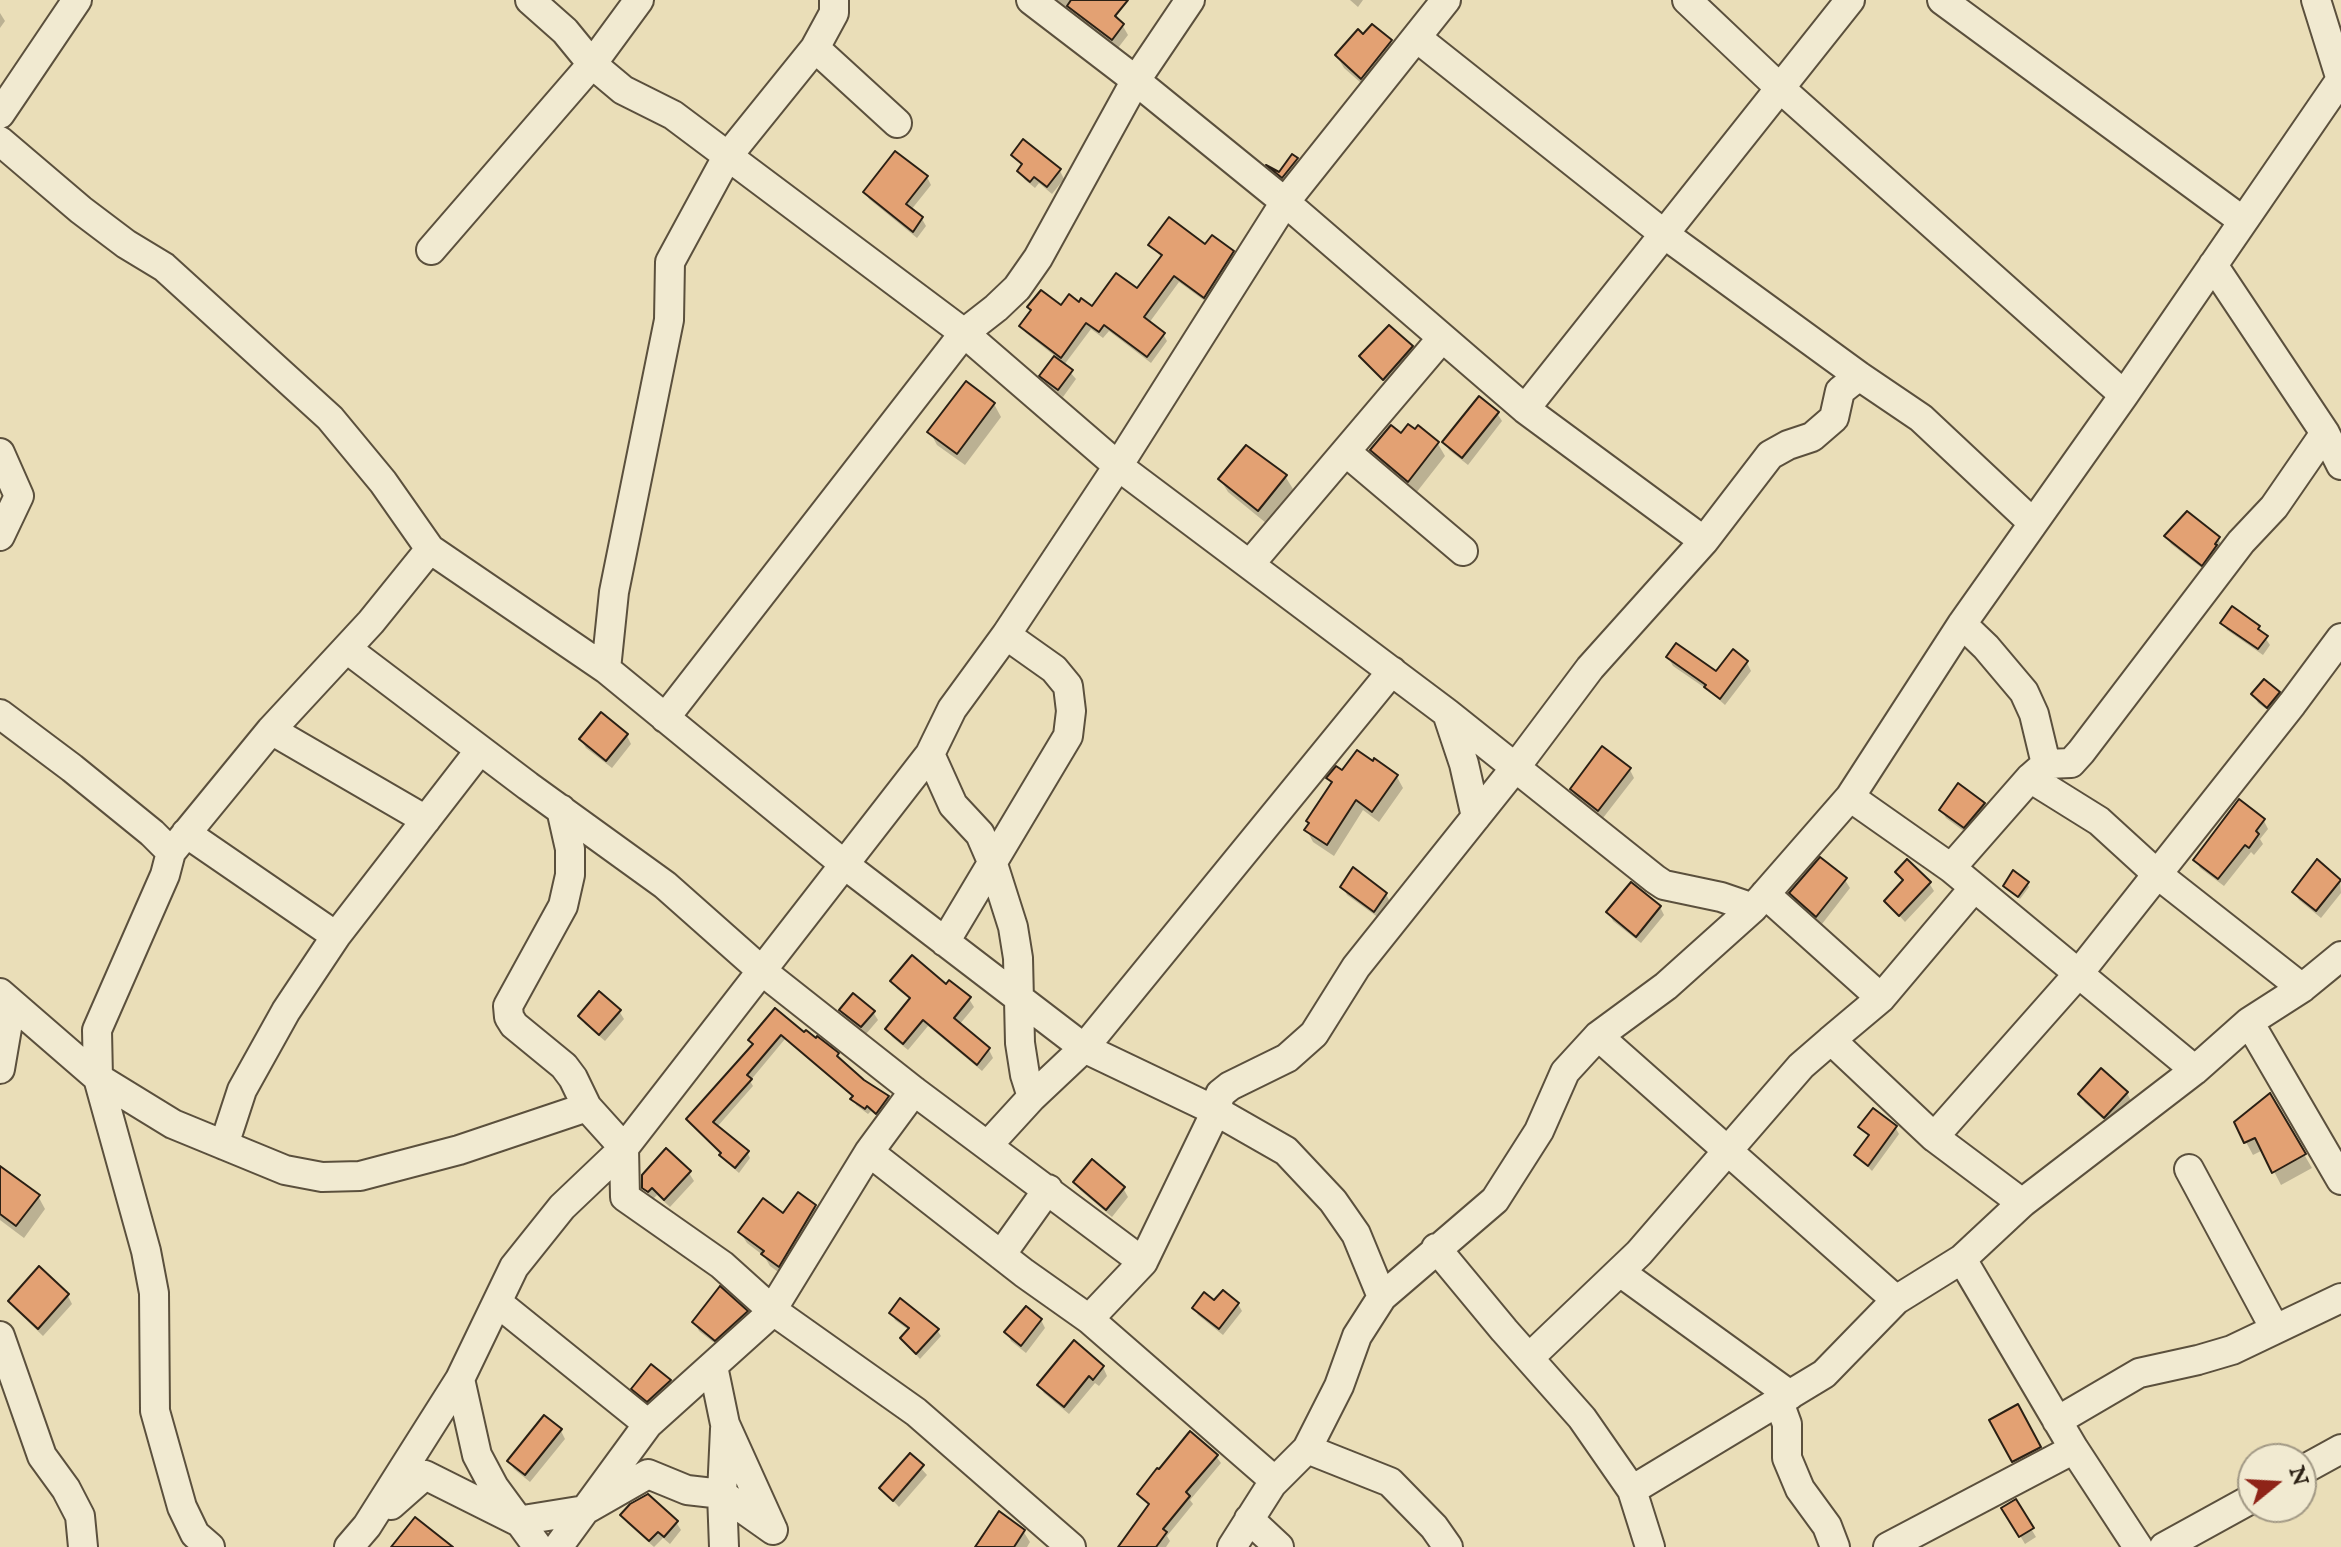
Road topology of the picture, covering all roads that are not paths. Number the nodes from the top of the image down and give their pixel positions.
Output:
1 (77, 0) edge
2 (530, 0) edge
3 (639, 0) edge
4 (834, 0) edge
5 (1031, 0) edge
6 (1446, 0) edge
7 (1687, 0) edge
8 (1850, 0) edge
9 (1942, 0) edge
10 (2316, 0) edge
11 (1177, 6) edge
12 (1417, 38) junction
13 (815, 48) junction
14 (592, 64) junction
15 (1136, 80) junction
16 (2341, 80) edge
17 (1781, 89) junction
18 (0, 114) edge
19 (897, 123) dead end
20 (0, 141) edge
21 (727, 157) junction
22 (1285, 202) junction
23 (2243, 221) junction
24 (1664, 234) junction
25 (431, 250) dead end
26 (2213, 265) junction
27 (964, 333) junction
28 (1442, 338) junction
29 (1859, 376) junction
30 (2124, 395) junction
31 (1525, 409) junction
32 (2325, 433) junction
33 (1346, 452) junction
34 (0, 453) edge
35 (2341, 465) edge
36 (1118, 466) junction
37 (2033, 523) junction
38 (0, 536) edge
39 (1704, 541) junction
40 (430, 549) junction
41 (1463, 551) dead end
42 (1250, 564) junction
43 (1962, 624) junction
44 (1006, 635) junction
45 (2341, 638) edge
46 (347, 649) junction
47 (606, 669) junction
48 (1392, 671) junction
49 (1447, 713) junction
50 (0, 714) edge
51 (665, 718) junction
52 (271, 730) junction
53 (480, 750) junction
54 (930, 754) junction
55 (1515, 768) junction
56 (2038, 771) junction
57 (1850, 797) junction
58 (561, 809) junction
59 (1476, 817) junction
60 (426, 820) junction
61 (178, 843) junction
62 (993, 864) junction
63 (845, 865) junction
64 (1951, 868) junction
65 (2157, 874) junction
66 (1973, 889) junction
67 (1759, 901) junction
68 (336, 936) junction
69 (945, 942) junction
70 (2341, 956) edge
71 (762, 971) junction
72 (2079, 973) junction
73 (2302, 988) junction
74 (1881, 998) junction
75 (6, 999) edge
76 (1019, 1000) junction
77 (2249, 1022) junction
78 (1598, 1036) junction
79 (1831, 1040) junction
80 (1084, 1048) junction
81 (0, 1069) edge
82 (2195, 1070) junction
83 (98, 1078) junction
84 (914, 1091) junction
85 (1032, 1097) junction
86 (587, 1107) junction
87 (1216, 1111) junction
88 (1934, 1137) junction
89 (989, 1144) junction
90 (224, 1145) junction
91 (624, 1148) junction
92 (1728, 1151) junction
93 (869, 1152) junction
94 (2189, 1169) dead end
95 (2341, 1180) edge
96 (1048, 1189) junction
97 (2022, 1203) junction
98 (1436, 1248) junction
99 (1001, 1255) junction
100 (1962, 1259) junction
101 (1143, 1262) junction
102 (1620, 1272) junction
103 (1382, 1297) junction
104 (2341, 1298) edge
105 (1896, 1300) junction
106 (498, 1303) junction
107 (772, 1310) junction
108 (1089, 1319) junction
109 (2275, 1329) junction
110 (0, 1336) edge
111 (1529, 1358) junction
112 (713, 1366) junction
113 (460, 1379) junction
114 (1785, 1398) junction
115 (2057, 1421) junction
116 (648, 1424) junction
117 (725, 1424) junction
118 (1307, 1449) junction
119 (2074, 1449) junction
120 (2341, 1449) edge
121 (2317, 1462) edge
122 (1275, 1481) junction
123 (1632, 1490) junction
124 (722, 1494) junction
125 (2237, 1507) edge
126 (585, 1510) junction
127 (1249, 1519) junction
128 (517, 1521) junction
129 (358, 1537) edge
130 (776, 1538) edge
131 (83, 1547) edge
132 (210, 1547) edge
133 (538, 1547) edge
134 (558, 1547) edge
135 (724, 1547) edge
136 (1071, 1547) edge
137 (1232, 1547) edge
138 (1279, 1547) edge
139 (1448, 1547) edge
140 (1650, 1547) edge
141 (1835, 1547) edge
142 (1888, 1547) edge
143 (2138, 1547) edge
144 (2164, 1547) edge

1 - 18 street
2 - 14 street
3 - 14 street
4 - 13 street
5 - 15 street
6 - 12 street
7 - 17 street
8 - 17 street
9 - 23 street
10 - 16 street
11 - 15 street
12 - 22 street
12 - 24 street
13 - 19 street
13 - 21 street
14 - 21 street
14 - 25 street
15 - 22 street
15 - 27 street
16 - 23 street
17 - 24 street
17 - 30 street
20 - 40 street
21 - 27 street
21 - 47 street
22 - 28 street
22 - 36 street
23 - 26 street
24 - 29 street
24 - 31 street
26 - 30 street
26 - 32 street
27 - 36 street
27 - 51 street
28 - 31 street
28 - 33 street
29 - 37 street
29 - 39 street
30 - 37 street
31 - 39 street
32 - 35 street
32 - 56 street
33 - 41 street
33 - 42 street
34 - 38 street
36 - 42 street
36 - 44 street
37 - 43 street
39 - 55 street
40 - 46 street
40 - 47 street
42 - 48 street
43 - 56 street
43 - 57 street
44 - 54 street
44 - 62 street
45 - 65 street
46 - 52 street
46 - 53 street
47 - 51 street
48 - 49 street
48 - 80 street
49 - 55 street
49 - 59 street
50 - 61 street
51 - 63 street
52 - 60 street
52 - 61 street
53 - 58 street
53 - 60 street
54 - 62 street
54 - 63 street
55 - 59 street
55 - 67 street
56 - 64 street
56 - 65 street
57 - 64 street
57 - 67 street
58 - 71 street
58 - 86 street
59 - 87 street
60 - 68 street
61 - 68 street
61 - 83 street
62 - 69 street
62 - 76 street
63 - 69 street
63 - 71 street
64 - 66 street
65 - 72 street
65 - 73 street
66 - 72 street
66 - 74 street
67 - 74 street
67 - 78 street
68 - 90 street
69 - 76 street
70 - 73 street
71 - 84 street
71 - 91 street
72 - 82 street
72 - 88 street
73 - 77 street
74 - 79 street
75 - 81 street
75 - 83 street
76 - 80 street
76 - 85 street
77 - 82 street
77 - 95 street
78 - 92 street
78 - 98 street
79 - 88 street
79 - 92 street
80 - 85 street
80 - 87 street
82 - 97 street
83 - 90 street
83 - 132 street
84 - 89 street
84 - 93 street
85 - 89 street
86 - 90 street
86 - 91 street
87 - 101 street
87 - 103 street
88 - 97 street
89 - 96 street
91 - 106 street
91 - 107 street
92 - 102 street
92 - 105 street
93 - 99 street
93 - 107 street
94 - 109 street
96 - 99 street
96 - 101 street
97 - 100 street
98 - 103 street
98 - 111 street
99 - 108 street
100 - 105 street
100 - 115 street
101 - 108 street
102 - 111 street
102 - 114 street
103 - 118 street
104 - 109 street
105 - 114 street
106 - 113 street
106 - 116 street
107 - 112 street
107 - 136 street
108 - 122 street
109 - 115 street
110 - 131 street
111 - 123 street
112 - 116 street
112 - 117 street
113 - 128 street
113 - 129 street
114 - 123 street
114 - 141 street
115 - 119 street
116 - 126 street
117 - 124 street
117 - 130 street
118 - 122 street
118 - 139 street
119 - 142 street
119 - 143 street
120 - 121 street
122 - 127 street
123 - 140 street
124 - 126 street
124 - 130 street
124 - 135 street
125 - 144 street
126 - 128 street
126 - 134 street
127 - 137 street
127 - 138 street
128 - 129 street
128 - 133 street

